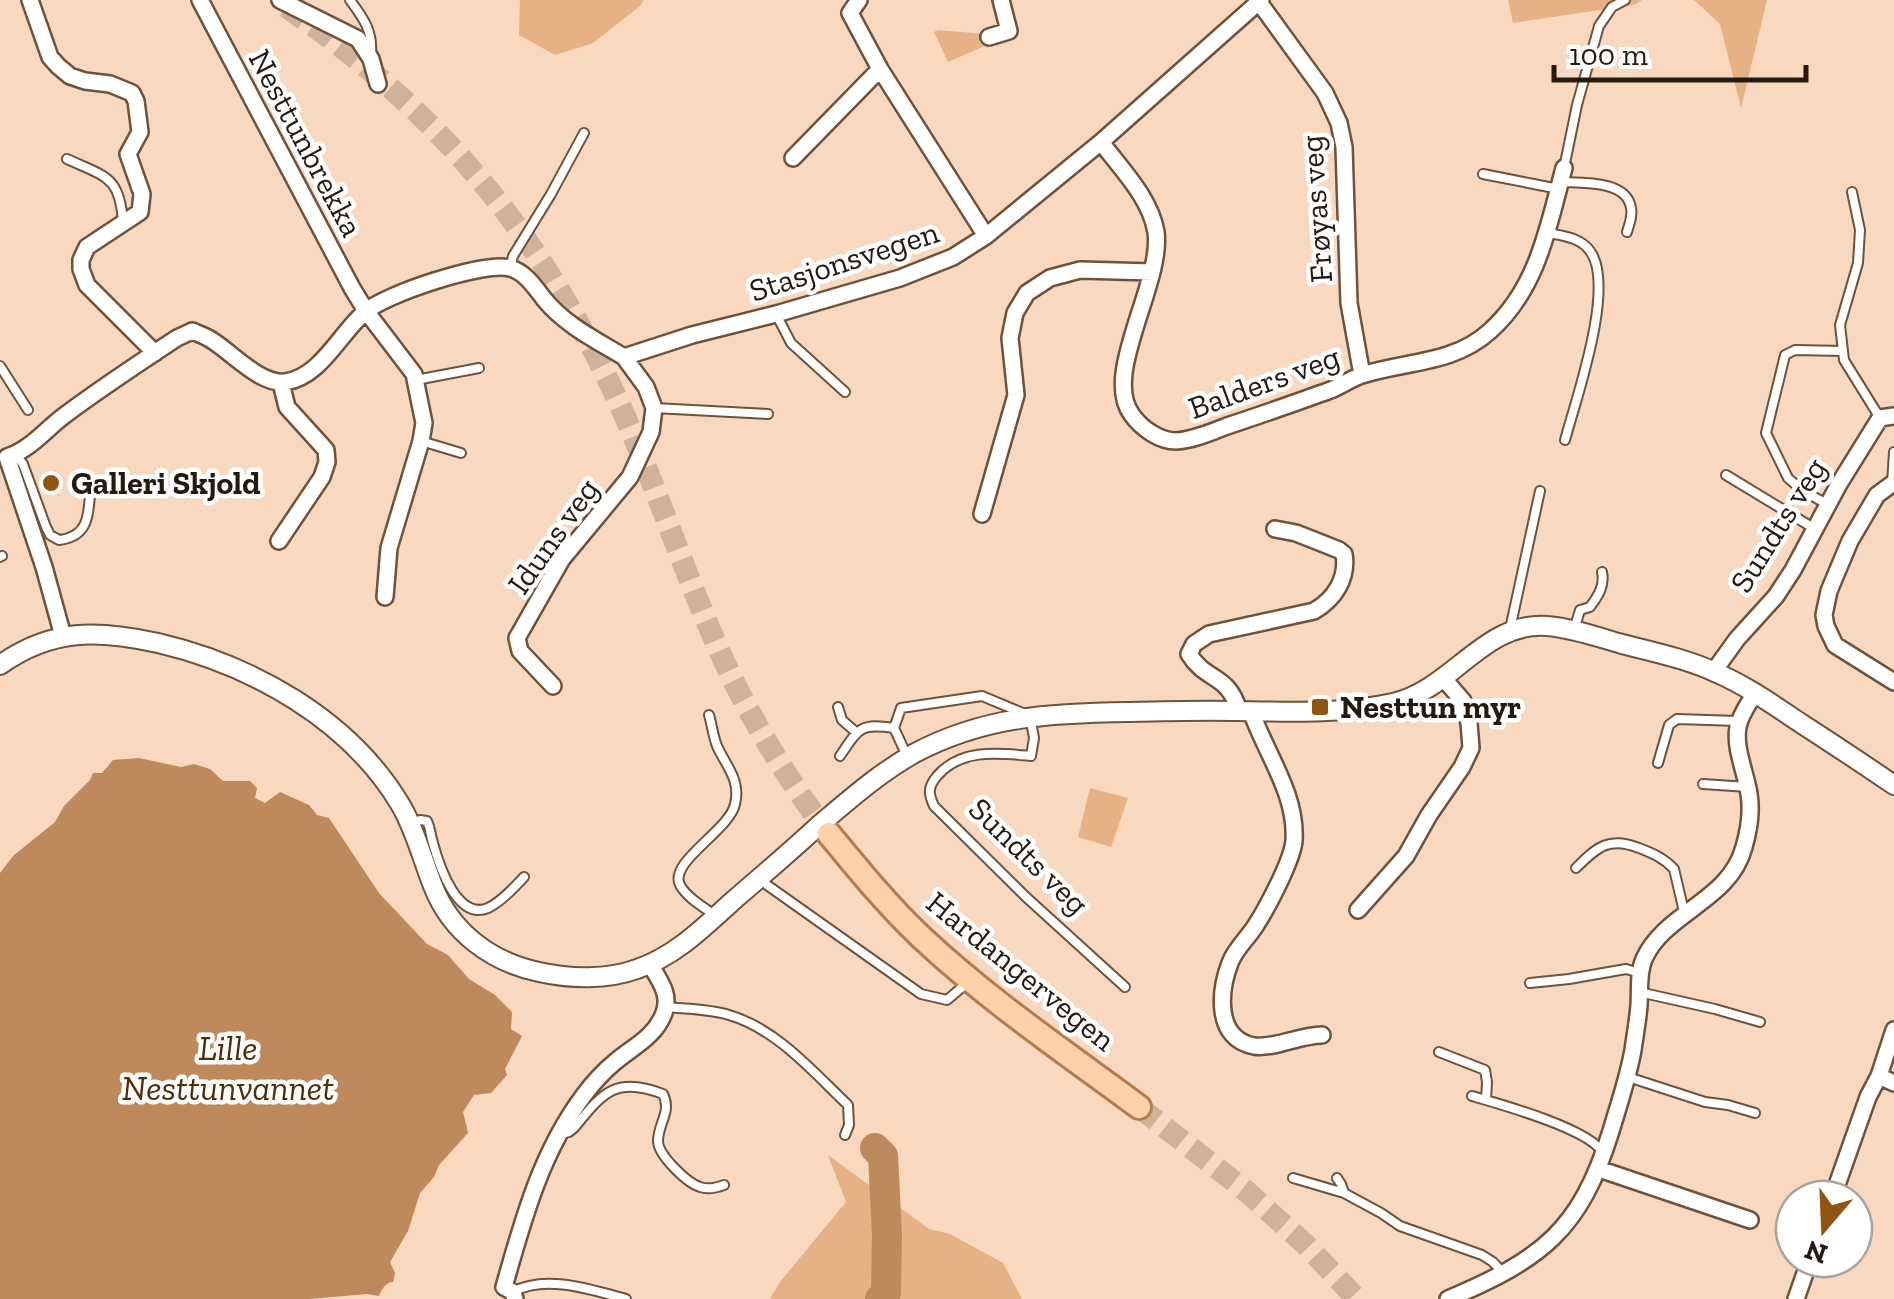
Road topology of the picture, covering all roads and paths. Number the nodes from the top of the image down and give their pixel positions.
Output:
1 (30, 0) edge
2 (200, 0) edge
3 (280, 0) edge
4 (350, 0) edge
5 (1001, 0) edge
6 (1625, 0) edge
7 (1260, 1) edge
8 (850, 4) edge
9 (989, 37) dead end
10 (371, 59) junction
11 (880, 69) junction
12 (378, 84) dead end
13 (584, 133) dead end
14 (1100, 142) junction
15 (68, 158) dead end
16 (793, 158) dead end
17 (1483, 174) dead end
18 (1561, 180) junction
19 (1852, 192) dead end
20 (124, 223) junction
21 (1549, 232) junction
22 (1627, 232) dead end
23 (986, 236) junction
24 (510, 268) junction
25 (1152, 272) junction
26 (366, 310) junction
27 (776, 314) junction
28 (1843, 352) junction
29 (624, 357) junction
30 (149, 358) junction
31 (0, 366) edge
32 (479, 368) dead end
33 (1362, 376) junction
34 (416, 380) junction
35 (281, 382) junction
36 (845, 392) dead end
37 (654, 408) junction
38 (28, 410) dead end
39 (768, 414) dead end
40 (1887, 417) edge
41 (1565, 440) dead end
42 (422, 441) junction
43 (12, 452) edge
44 (1894, 452) edge
45 (461, 453) dead end
46 (1726, 475) dead end
47 (1893, 485) edge
48 (1540, 491) dead end
49 (90, 492) dead end
50 (1829, 505) junction
51 (982, 514) dead end
52 (1275, 529) dead end
53 (1816, 529) junction
54 (279, 541) dead end
55 (1602, 572) dead end
56 (385, 597) dead end
57 (1510, 629) junction
58 (1574, 630) junction
59 (64, 636) junction
60 (0, 665) edge
61 (1714, 671) junction
62 (1444, 679) junction
63 (1894, 682) edge
64 (553, 686) dead end
65 (1755, 693) junction
66 (838, 707) dead end
67 (1245, 711) junction
68 (709, 715) dead end
69 (1030, 716) junction
70 (1740, 720) junction
71 (894, 728) junction
72 (857, 733) junction
73 (840, 756) dead end
74 (908, 757) junction
75 (1658, 763) dead end
76 (1703, 784) dead end
77 (1894, 785) edge
78 (1748, 787) junction
79 (410, 823) junction
80 (829, 834) tunnel mouth
81 (1576, 868) dead end
82 (524, 878) dead end
83 (767, 886) dead end
84 (1358, 910) dead end
85 (716, 916) junction
86 (1684, 916) junction
87 (650, 964) junction
88 (1640, 973) junction
89 (970, 980) junction
90 (1530, 983) dead end
91 (1125, 987) dead end
92 (1639, 992) junction
93 (666, 1008) junction
94 (1760, 1022) dead end
95 (1894, 1030) edge
96 (1322, 1035) dead end
97 (1438, 1052) dead end
98 (1628, 1076) junction
99 (1886, 1080) edge
100 (1472, 1096) dead end
101 (1486, 1100) junction
102 (1139, 1107) tunnel mouth
103 (1755, 1113) dead end
104 (560, 1134) junction
105 (845, 1135) dead end
106 (1601, 1161) junction
107 (1292, 1178) dead end
108 (1336, 1178) dead end
109 (1839, 1179) edge
110 (724, 1186) dead end
111 (1344, 1194) junction
112 (1750, 1220) dead end
113 (1503, 1273) junction
114 (508, 1294) edge
115 (626, 1299) edge
116 (1448, 1299) edge

1 - 20 street
2 - 26 street, Nesttunbrekka
3 - 10 street, Nesttunbrekka
4 - 10 lane
5 - 9 street
6 - 18 lane, Balders veg
7 - 14 street, Stasjonsvegen
7 - 33 street, Frøyas veg
8 - 11 street
10 - 12 street
11 - 16 street
11 - 23 street
13 - 24 lane
14 - 23 street, Stasjonsvegen
14 - 25 street, Balders veg
15 - 20 lane
17 - 18 lane
18 - 21 street, Balders veg
18 - 22 lane
19 - 28 lane
20 - 30 street
21 - 33 street, Balders veg
21 - 41 lane
23 - 27 street, Stasjonsvegen
24 - 26 street
24 - 29 street
25 - 33 street, Balders veg
25 - 51 street
26 - 34 street
26 - 35 street
27 - 29 street, Stasjonsvegen
27 - 36 lane
28 - 40 lane
28 - 50 lane
29 - 37 street
30 - 35 street
30 - 43 street
31 - 38 lane
32 - 34 lane
34 - 42 street
35 - 54 street
37 - 39 lane
37 - 64 street, Iduns veg
40 - 50 street, Sundts veg
42 - 45 lane
42 - 56 street
43 - 49 lane
43 - 59 street
44 - 47 lane
46 - 53 lane
47 - 63 street, Sundts veg
48 - 57 lane
50 - 53 street, Sundts veg
52 - 67 street
53 - 61 street, Sundts veg
55 - 58 lane
57 - 58 street
57 - 62 street
58 - 61 street
59 - 60 street
59 - 79 street
61 - 65 street
62 - 67 street
62 - 84 street
65 - 70 street
65 - 77 street
66 - 72 lane
67 - 69 street
67 - 96 street
68 - 85 lane
69 - 71 lane
69 - 74 street
69 - 91 lane, Sundts veg
70 - 75 lane
70 - 78 street
71 - 72 lane
71 - 74 lane
72 - 73 lane
74 - 85 street
76 - 78 lane
78 - 86 street
79 - 82 lane
79 - 87 street
80 - 89 main road, Hardangervegen
81 - 86 lane
83 - 89 lane
85 - 87 street
86 - 88 street
87 - 93 street
88 - 90 lane
88 - 92 street
89 - 102 main road, Hardangervegen
92 - 94 lane
92 - 98 street
93 - 104 street
93 - 105 lane
95 - 99 street
97 - 101 lane
98 - 103 lane
98 - 106 street
99 - 109 street
100 - 101 lane
101 - 106 lane
104 - 110 lane
104 - 114 street
106 - 112 street
106 - 113 street
107 - 111 lane
108 - 111 lane
111 - 113 lane
113 - 116 street
114 - 115 lane

